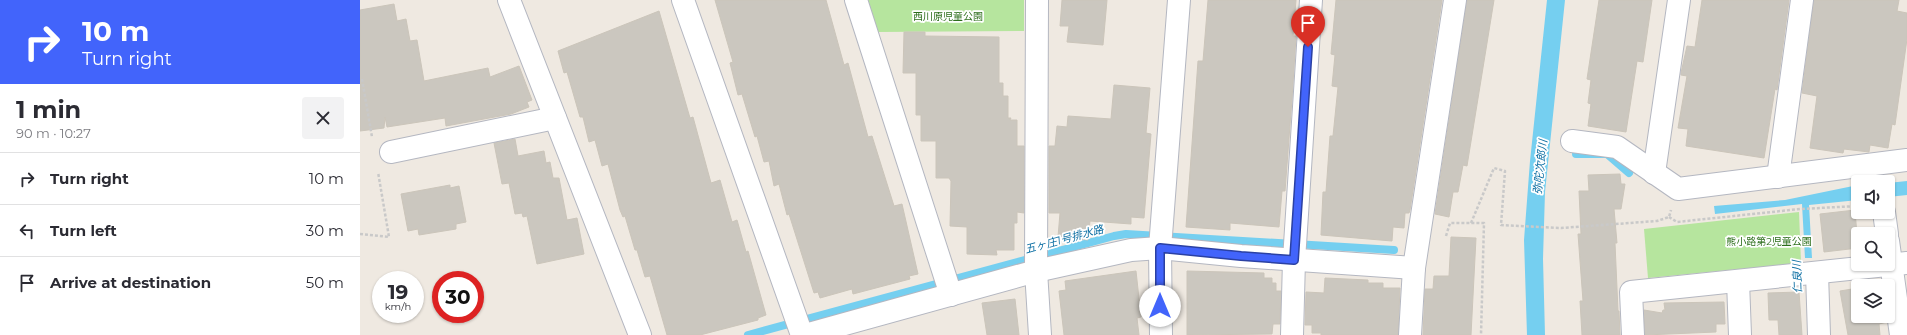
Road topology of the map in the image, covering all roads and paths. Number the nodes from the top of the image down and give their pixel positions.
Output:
1 (509, 0) edge
2 (683, 0) edge
3 (856, 0) edge
4 (1037, 0) edge
5 (1179, 0) edge
6 (1311, 0) edge
7 (1455, 0) edge
8 (1679, 0) edge
9 (1802, 0) edge
10 (555, 118) junction
11 (1572, 141) dead end
12 (391, 152) dead end
13 (1907, 160) edge
14 (1654, 173) junction
15 (1879, 173) edge
16 (1778, 177) junction
17 (1851, 206) edge
18 (1668, 217) dead end
19 (1656, 221) dead end
20 (1471, 223) junction
21 (1161, 238) junction
22 (1295, 248) junction
23 (1415, 259) junction
24 (1036, 261) junction
25 (1899, 264) edge
26 (1816, 273) junction
27 (1738, 281) junction
28 (948, 285) junction
29 (800, 328) edge
30 (640, 335) edge
31 (1040, 335) edge
32 (1160, 335) edge
33 (1292, 335) edge
34 (1410, 335) edge
35 (1481, 335) edge
36 (1632, 335) edge
37 (1740, 335) edge
38 (1819, 335) edge
39 (1901, 335) edge

1 - 10 street
2 - 29 street
3 - 28 street
4 - 24 street
5 - 21 street
6 - 22 street
7 - 23 street
8 - 14 street
9 - 16 street
10 - 12 street
10 - 30 street
11 - 14 street
13 - 15 street
14 - 16 street
15 - 16 street
17 - 18 path
19 - 20 path
20 - 23 path
20 - 35 path
21 - 22 street
21 - 24 street
21 - 32 street
22 - 23 street
22 - 33 street
23 - 34 street
24 - 28 street
24 - 31 street
25 - 26 street
25 - 39 street
26 - 27 street
26 - 38 street
27 - 36 street
27 - 37 street
28 - 29 street

